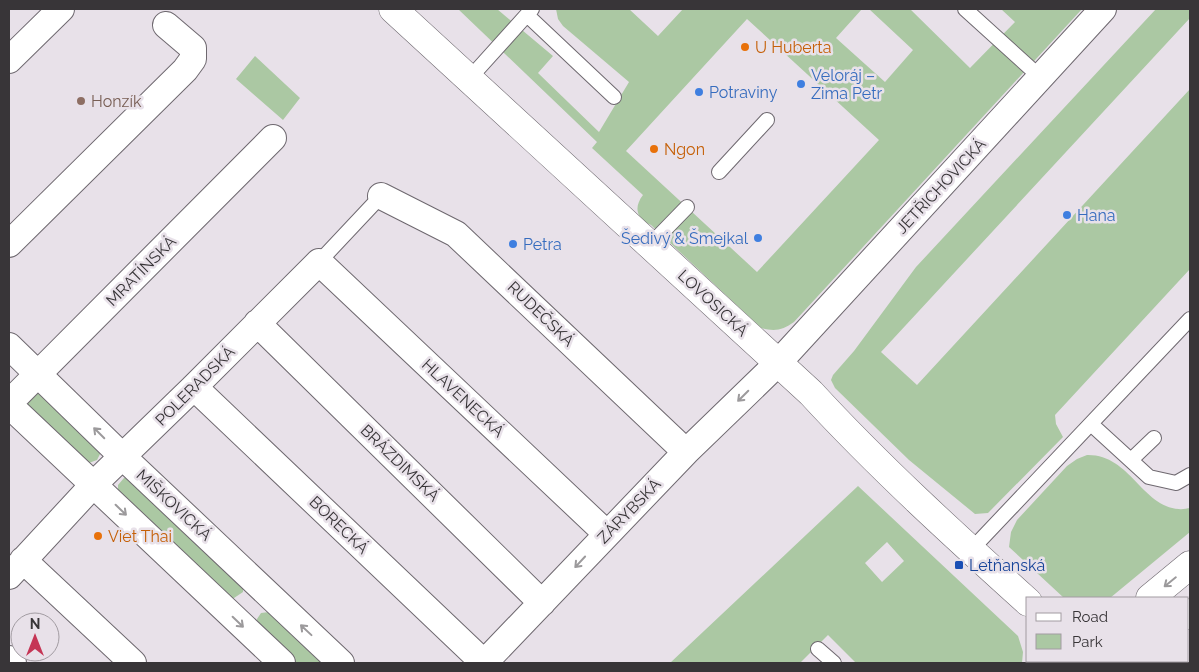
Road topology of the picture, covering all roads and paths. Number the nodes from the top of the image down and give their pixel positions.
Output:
1 (61, 9) edge
2 (393, 9) edge
3 (965, 9) edge
4 (1103, 9) edge
5 (530, 12) edge
6 (166, 25) dead end
7 (11, 55) edge
8 (1040, 77) junction
9 (470, 79) junction
10 (614, 97) dead end
11 (767, 120) dead end
12 (273, 138) dead end
13 (720, 172) dead end
14 (381, 196) joint
15 (686, 207) dead end
16 (9, 244) edge
17 (650, 245) junction
18 (319, 262) junction
19 (1190, 319) edge
20 (257, 323) junction
21 (9, 346) edge
22 (778, 363) junction
23 (39, 373) junction
24 (194, 387) junction
25 (9, 404) edge
26 (1091, 424) junction
27 (1154, 438) dead end
28 (686, 452) junction
29 (123, 457) junction
30 (1131, 460) junction
31 (1190, 475) edge
32 (94, 484) junction
33 (607, 534) junction
34 (971, 550) junction
35 (1190, 566) edge
36 (16, 568) edge
37 (1151, 597) edge
38 (1026, 600) edge
39 (542, 603) junction
40 (818, 649) dead end
41 (9, 659) edge
42 (14, 663) edge
43 (133, 663) edge
44 (282, 663) edge
45 (341, 663) edge
46 (484, 663) edge
47 (834, 663) edge

1 - 7 street
2 - 9 street, LOVOSICKÁ
3 - 8 lane
4 - 8 street, JETŘICHOVICKÁ
5 - 9 lane
5 - 10 lane
6 - 16 street
8 - 22 street, JETŘICHOVICKÁ
9 - 17 street, LOVOSICKÁ
11 - 13 lane
12 - 23 street, MRATÍNSKÁ
14 - 18 lane, POLERADSKÁ
14 - 28 street, RUDEČSKÁ
15 - 17 lane
17 - 22 street, LOVOSICKÁ
18 - 20 street, POLERADSKÁ
18 - 33 street, HLAVENECKÁ
19 - 26 lane
20 - 24 street, POLERADSKÁ
20 - 39 street, BRÁZDIMSKÁ
21 - 23 street, MIŠKOVICKÁ
22 -> 28 street, ZÁRYBSKÁ
22 - 34 street, LOVOSICKÁ
23 - 25 street, MRATÍNSKÁ
29 -> 23 street, MIŠKOVICKÁ
24 - 29 street, POLERADSKÁ
24 - 46 street, BORECKÁ
25 - 32 street
26 - 30 lane
26 - 34 lane
27 - 30 lane
28 - 33 street, ZÁRYBSKÁ
29 - 32 street, POLERADSKÁ
45 -> 29 street, MIŠKOVICKÁ
30 - 31 lane
32 - 36 street, POLERADSKÁ
32 -> 44 street
33 -> 39 street, ZÁRYBSKÁ
34 - 38 street, LOVOSICKÁ
35 -> 37 street
36 - 43 street
39 - 46 street, ZÁRYBSKÁ
40 - 47 lane
41 - 42 street

